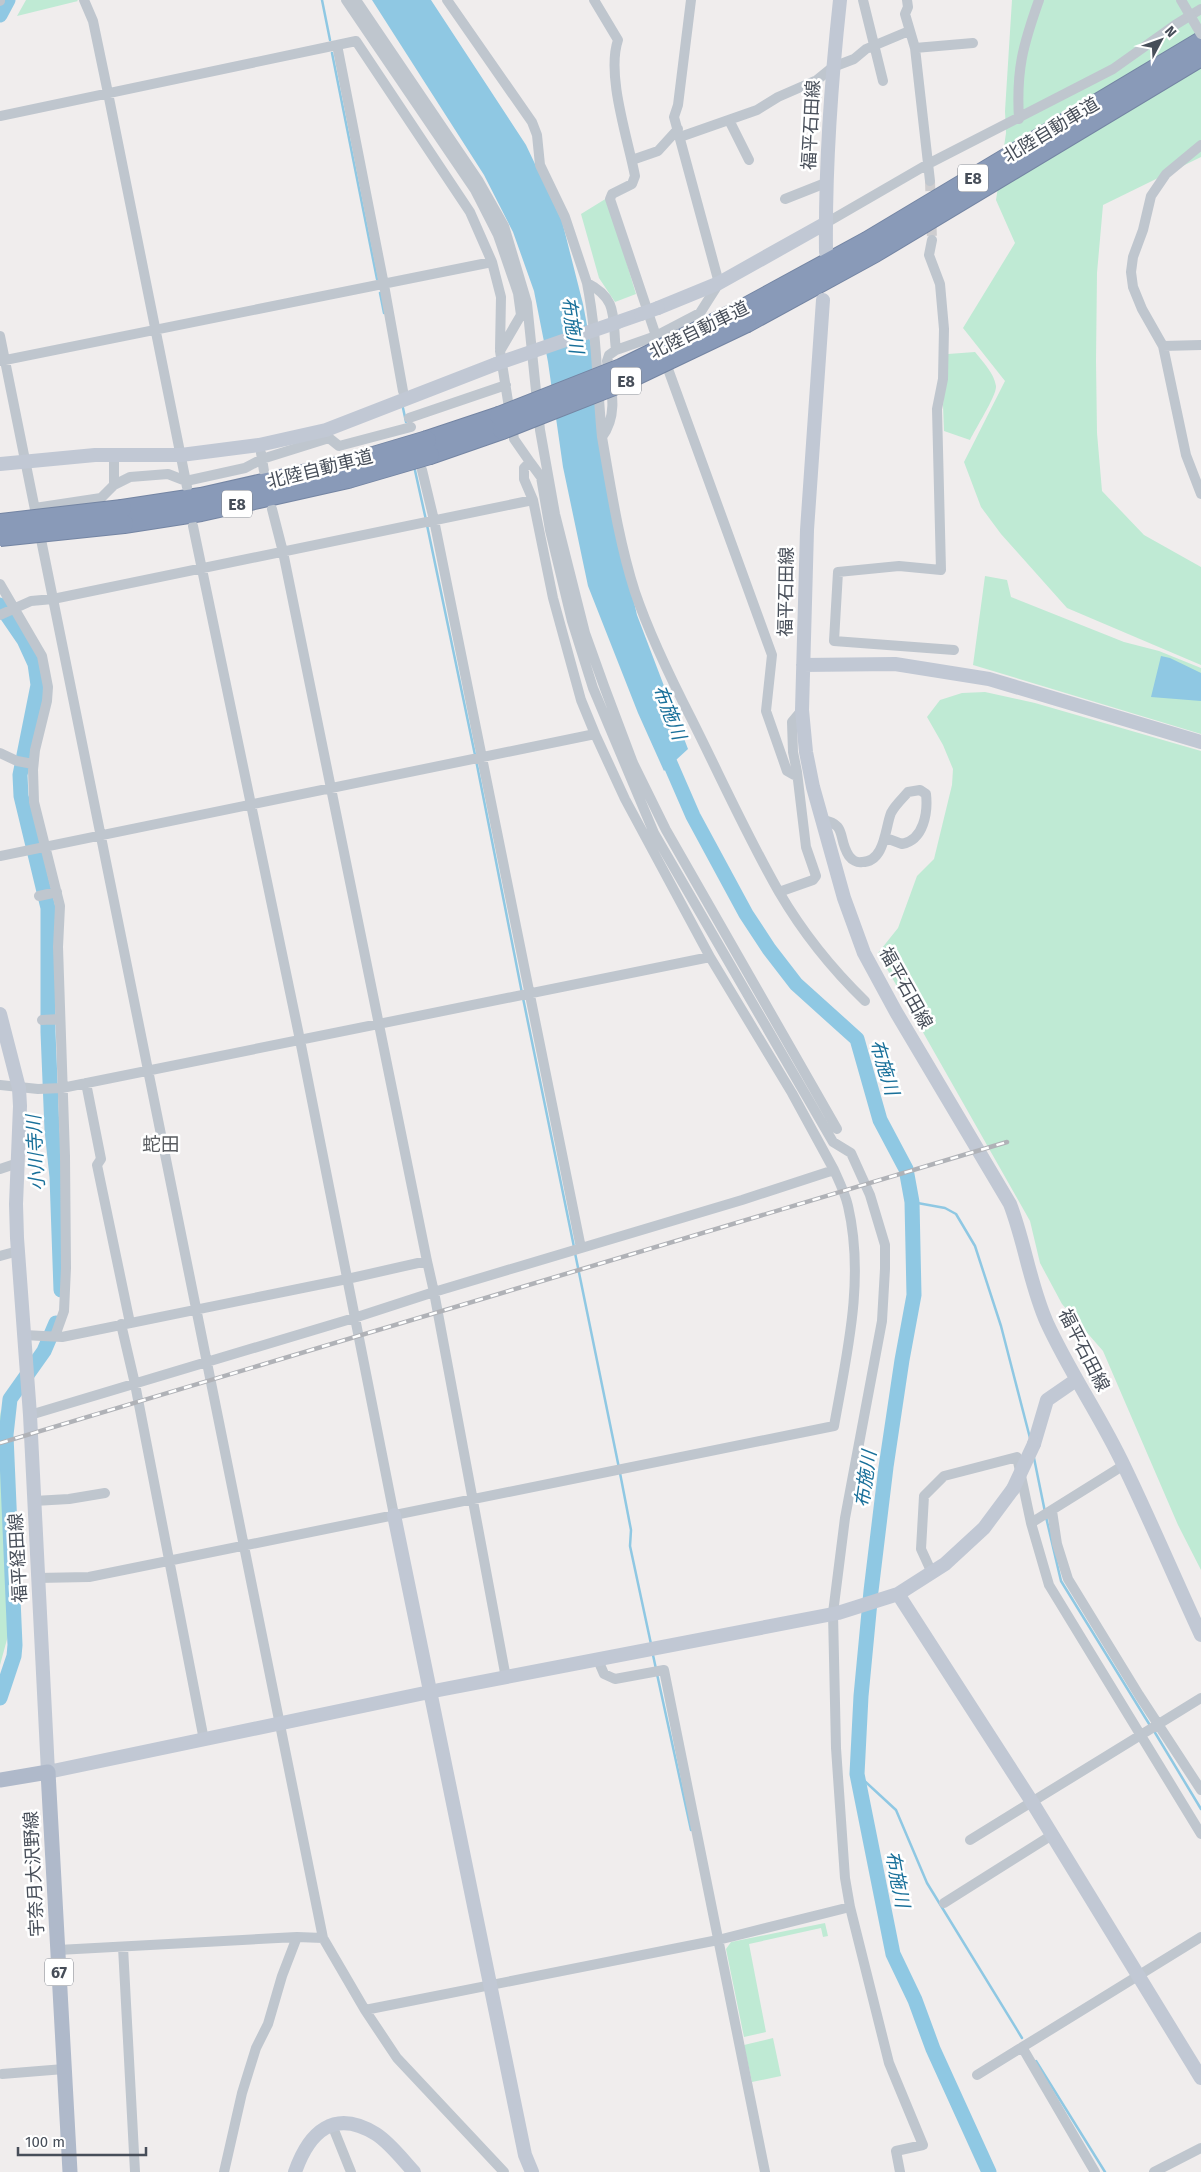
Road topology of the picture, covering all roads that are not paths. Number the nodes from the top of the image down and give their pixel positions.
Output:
1 (84, 0) edge
2 (346, 0) edge
3 (356, 0) edge
4 (447, 0) edge
5 (594, 0) edge
6 (691, 0) edge
7 (840, 0) edge
8 (863, 0) edge
9 (907, 0) edge
10 (1038, 0) edge
11 (1182, 0) edge
12 (1201, 9) edge
13 (909, 31) junction
14 (1201, 34) edge
15 (1201, 41) edge
16 (972, 43) dead end
17 (336, 45) junction
18 (874, 45) junction
19 (915, 48) junction
20 (1201, 58) edge
21 (833, 67) junction
22 (883, 81) dead end
23 (108, 93) junction
24 (0, 116) edge
25 (1020, 119) junction
26 (729, 120) junction
27 (679, 133) junction
28 (1201, 145) edge
29 (632, 160) junction
30 (750, 160) dead end
31 (928, 164) junction
32 (930, 181) tunnel mouth
33 (828, 182) junction
34 (785, 199) dead end
35 (826, 223) junction
36 (932, 240) tunnel mouth
37 (826, 252) dead end
38 (492, 262) junction
39 (587, 283) junction
40 (719, 284) junction
41 (384, 285) junction
42 (823, 300) dead end
43 (744, 316) junction
44 (155, 331) junction
45 (0, 336) edge
46 (656, 336) junction
47 (1201, 345) edge
48 (1163, 346) junction
49 (616, 350) junction
50 (498, 357) junction
51 (2, 361) edge
52 (506, 384) junction
53 (403, 391) dead end
54 (406, 406) dead end
55 (327, 434) junction
56 (602, 437) junction
57 (418, 441) junction
58 (259, 445) junction
59 (114, 455) junction
60 (181, 455) junction
61 (262, 459) junction
62 (26, 461) junction
63 (530, 462) junction
64 (0, 464) edge
65 (264, 471) dead end
66 (186, 484) junction
67 (114, 485) junction
68 (1201, 494) edge
69 (533, 500) junction
70 (35, 508) junction
71 (272, 510) dead end
72 (123, 517) junction
73 (434, 520) junction
74 (0, 523) edge
75 (194, 526) dead end
76 (0, 538) edge
77 (283, 552) junction
78 (203, 567) junction
79 (0, 584) edge
80 (53, 599) junction
81 (14, 607) junction
82 (0, 615) edge
83 (954, 650) dead end
84 (804, 665) junction
85 (802, 710) junction
86 (595, 734) junction
87 (1201, 742) edge
88 (0, 753) edge
89 (481, 759) junction
90 (33, 764) junction
91 (797, 772) junction
92 (332, 788) junction
93 (251, 804) junction
94 (822, 820) junction
95 (100, 835) junction
96 (886, 838) junction
97 (43, 847) junction
98 (0, 856) edge
99 (57, 892) junction
100 (779, 892) junction
101 (39, 896) dead end
102 (710, 956) junction
103 (529, 993) junction
104 (865, 1000) dead end
105 (0, 1014) edge
106 (60, 1019) junction
107 (42, 1020) dead end
108 (378, 1024) junction
109 (300, 1040) junction
110 (147, 1070) junction
111 (86, 1083) junction
112 (0, 1085) edge
113 (19, 1088) junction
114 (62, 1088) junction
115 (837, 1129) dead end
116 (18, 1163) junction
117 (0, 1169) edge
118 (834, 1170) junction
119 (581, 1248) junction
120 (18, 1252) junction
121 (0, 1256) edge
122 (427, 1261) junction
123 (346, 1279) junction
124 (434, 1292) junction
125 (196, 1309) junction
126 (354, 1318) junction
127 (125, 1324) junction
128 (55, 1336) junction
129 (24, 1340) junction
130 (207, 1361) junction
131 (1076, 1380) junction
132 (135, 1384) junction
133 (30, 1415) junction
134 (1124, 1465) junction
135 (104, 1493) dead end
136 (474, 1499) junction
137 (34, 1501) junction
138 (1052, 1511) junction
139 (394, 1515) junction
140 (1031, 1523) junction
141 (245, 1545) junction
142 (169, 1560) junction
143 (932, 1573) junction
144 (38, 1578) junction
145 (898, 1594) junction
146 (836, 1613) junction
147 (1201, 1635) edge
148 (598, 1660) junction
149 (506, 1678) junction
150 (430, 1692) junction
151 (1201, 1698) edge
152 (280, 1724) junction
153 (1160, 1724) junction
154 (1140, 1735) junction
155 (204, 1740) junction
156 (48, 1772) junction
157 (0, 1780) edge
158 (1201, 1790) edge
159 (1032, 1802) junction
160 (1201, 1834) edge
161 (1052, 1835) junction
162 (970, 1840) dead end
163 (944, 1903) dead end
164 (850, 1907) junction
165 (297, 1937) junction
166 (1201, 1937) edge
167 (323, 1938) junction
168 (718, 1940) junction
169 (123, 1947) junction
170 (58, 1950) junction
171 (1137, 1975) junction
172 (489, 1986) junction
173 (365, 2010) junction
174 (1022, 2047) junction
175 (64, 2070) junction
176 (2, 2074) dead end
177 (977, 2075) dead end
178 (1201, 2078) edge
179 (332, 2126) junction
180 (1201, 2148) edge
181 (70, 2172) edge
182 (135, 2172) edge
183 (224, 2172) edge
184 (295, 2172) edge
185 (350, 2172) edge
186 (414, 2172) edge
187 (504, 2172) edge
188 (532, 2172) edge
189 (765, 2172) edge
190 (900, 2172) edge
191 (1095, 2172) edge
192 (1154, 2172) edge

1 - 23 street
2 - 50 street
3 - 115 street
4 - 39 street
5 - 29 street
6 - 27 street
7 - 21 street, 福平石田線
8 - 18 street
9 - 13 street
10 - 25 street
11 - 14 street, bridge
12 - 25 street
13 - 18 street
13 - 19 street
15 - 43 highway, 北陸自動車道 / E8
16 - 19 street
17 - 23 street
17 - 38 street
17 - 41 street
18 - 21 street
18 - 22 street
19 - 31 street
20 - 43 highway, 北陸自動車道 / E8
21 - 26 street
21 - 33 street, 福平石田線
23 - 24 street
23 - 44 street
25 - 31 street
26 - 27 street
26 - 30 street
27 - 29 street
27 - 40 street
28 - 48 street
29 - 46 street
31 - 32 street
31 - 35 street
33 - 34 street
33 - 35 street, 福平石田線
35 - 37 street, 福平石田線
35 - 40 street
36 - 83 street
38 - 41 street
38 - 50 street
39 - 49 street
39 - 56 street
40 - 46 street
40 - 50 street, bridge
41 - 44 street
41 - 53 street
42 - 84 street, 福平石田線
43 - 57 highway, 北陸自動車道 / E8, bridge
44 - 51 street
44 - 60 street
45 - 51 street
46 - 49 street
46 - 91 street
47 - 48 street
48 - 68 street
49 - 56 street
50 - 52 street
50 - 55 street
51 - 62 street
52 - 57 street
52 - 63 street
54 - 57 street
55 - 57 street
55 - 58 street
55 - 61 street
56 - 100 street
57 - 72 highway, 北陸自動車道 / E8, bridge
57 - 73 street
58 - 60 street
58 - 61 street
59 - 60 street
59 - 62 street
59 - 67 street
60 - 66 street
61 - 65 street
61 - 66 street
62 - 64 street
62 - 70 street
63 - 69 street
63 - 146 street
66 - 67 street
67 - 70 street
69 - 73 street
69 - 86 street
70 - 80 street
71 - 77 street
72 - 74 highway, 北陸自動車道 / E8, bridge
72 - 76 highway, 北陸自動車道 / E8, bridge
73 - 77 street
73 - 89 street
75 - 78 street
77 - 78 street
77 - 92 street
78 - 80 street
78 - 93 street
79 - 81 street
80 - 81 street
80 - 95 street
81 - 82 street
81 - 90 street
84 - 85 street, 福平石田線
84 - 87 street
85 - 91 street
85 - 94 street, 福平石田線
86 - 89 street
86 - 102 street
88 - 90 street
89 - 92 street
89 - 103 street
90 - 97 street
91 - 100 street
92 - 93 street
92 - 108 street
93 - 95 street
93 - 109 street
94 - 96 street
94 - 131 street, 福平石田線
95 - 97 street
95 - 110 street
96 - 96 street
97 - 98 street
97 - 99 street
99 - 101 street
99 - 106 street
100 - 104 street
102 - 103 street
102 - 118 street
103 - 108 street
103 - 119 street
105 - 113 street, 福平経田線
106 - 107 street
106 - 114 street
108 - 109 street
108 - 122 street
109 - 110 street
109 - 123 street
110 - 111 street
110 - 125 street
111 - 114 street
111 - 127 street
112 - 113 street
113 - 114 street
113 - 116 street, 福平経田線
114 - 128 street
116 - 117 street
116 - 120 street, 福平経田線
118 - 119 street
118 - 136 street
119 - 124 street
120 - 121 street
120 - 129 street, 福平経田線
122 - 123 street
122 - 124 street
123 - 125 street
123 - 126 street
124 - 126 street
124 - 136 street
125 - 127 street
125 - 130 street
126 - 130 street
126 - 139 street
127 - 128 street
127 - 132 street
128 - 129 street
129 - 133 street, 福平経田線
130 - 132 street
130 - 141 street
131 - 134 street, 福平石田線
131 - 143 street, bridge
132 - 133 street
132 - 142 street
133 - 137 street, 福平経田線
134 - 138 street
134 - 147 street, 福平石田線
135 - 137 street
136 - 139 street
136 - 149 street
137 - 144 street, 福平経田線
138 - 140 street
138 - 153 street
139 - 141 street
139 - 150 street
140 - 143 street
140 - 154 street
141 - 142 street
141 - 152 street
142 - 144 street
142 - 155 street
143 - 145 street
144 - 156 street, 福平経田線
145 - 146 street
145 - 159 street
146 - 148 street
146 - 164 street
148 - 149 street
148 - 168 street
149 - 150 street
150 - 152 street
150 - 172 street
151 - 153 street
152 - 155 street
152 - 167 street
153 - 154 street
153 - 158 street
154 - 159 street
154 - 160 street
155 - 156 street
156 - 157 main road
156 - 170 main road, 宇奈月大沢野線 / 67
159 - 161 street
159 - 162 street
161 - 163 street
161 - 171 street
164 - 168 street
164 - 190 street
165 - 167 street
165 - 169 street
165 - 183 street
166 - 171 street
167 - 173 street
168 - 172 street
168 - 189 street
169 - 170 street
169 - 182 street
170 - 175 main road, 宇奈月大沢野線 / 67
171 - 174 street
171 - 178 street
172 - 173 street
172 - 188 street
173 - 187 street
174 - 177 street
174 - 191 street
175 - 176 street
175 - 181 main road, 宇奈月大沢野線 / 67
179 - 184 street
179 - 185 street
179 - 186 street
180 - 192 street

